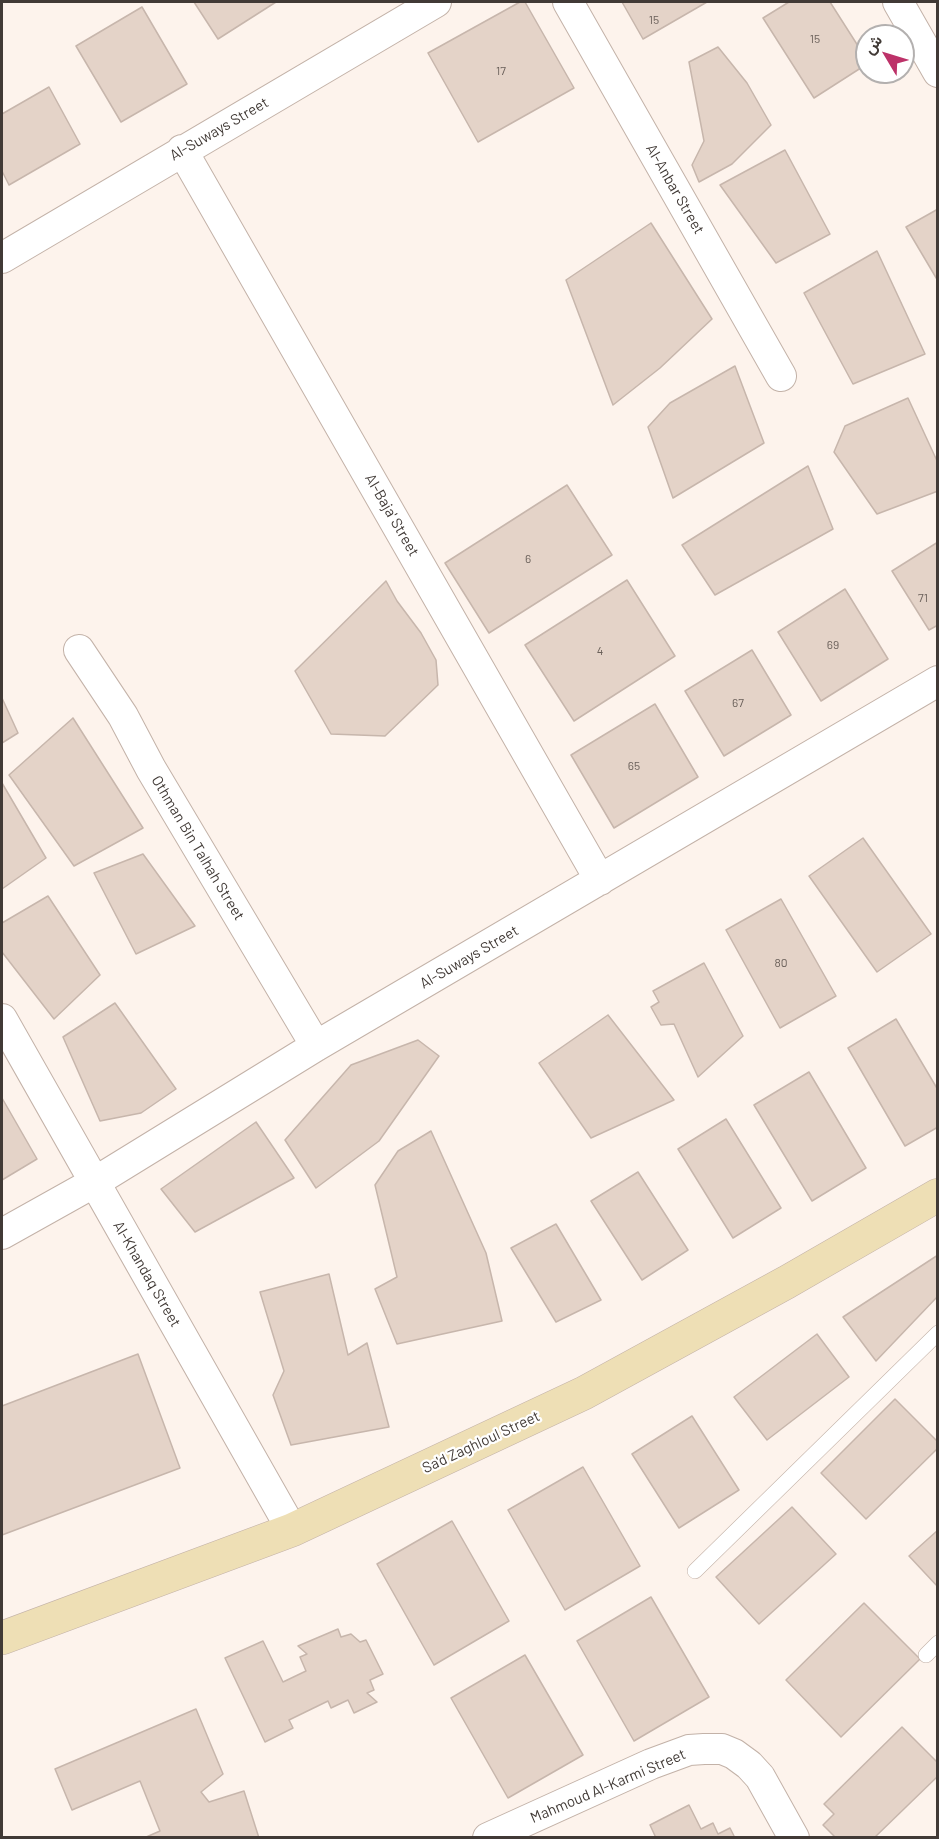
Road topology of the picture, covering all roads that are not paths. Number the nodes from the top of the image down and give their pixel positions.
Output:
1 (436, 2) edge
2 (568, 2) edge
3 (898, 2) edge
4 (938, 72) edge
5 (182, 150) junction
6 (2, 258) edge
7 (781, 376) dead end
8 (79, 650) dead end
9 (936, 686) edge
10 (600, 880) junction
11 (2, 1019) edge
12 (316, 1046) junction
13 (95, 1182) junction
14 (938, 1195) edge
15 (2, 1234) edge
16 (938, 1333) edge
17 (292, 1530) junction
18 (695, 1571) dead end
19 (2, 1638) edge
20 (938, 1643) edge
21 (926, 1655) dead end
22 (488, 1838) edge
23 (794, 1838) edge

1 - 5 street, Al-Suways Street
2 - 7 street, Al-Anbar Street
3 - 4 street
5 - 6 street, Al-Suways Street
5 - 10 street, Al-Baja' Street
8 - 12 street, Othman Bin Talhah Street
9 - 10 street, Al-Suways Street
10 - 12 street, Al-Suways Street
11 - 13 street, Al-Khandaq Street
12 - 13 street, Al-Suways Street
13 - 15 street, Al-Suways Street
13 - 17 street, Al-Khandaq Street
14 - 17 main road, Sa'd Zaghloul Street
16 - 18 lane
17 - 19 main road, Sa'd Zaghloul Street
20 - 21 lane
22 - 23 street, Mahmoud Al-Karmi Street

